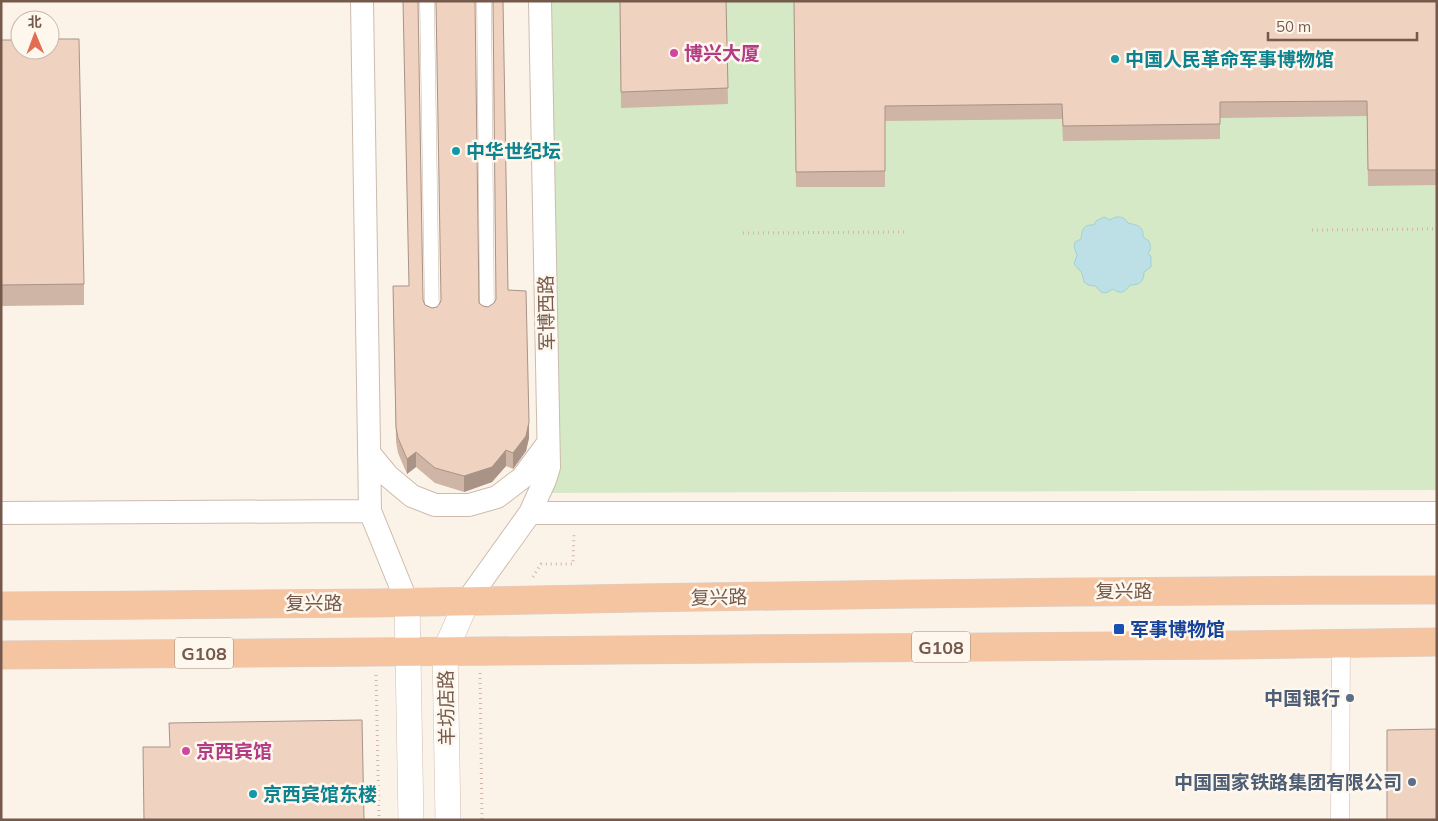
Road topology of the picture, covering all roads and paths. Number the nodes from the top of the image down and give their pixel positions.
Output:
1 (362, 1) edge
2 (426, 1) edge
3 (484, 1) edge
4 (540, 1) edge
5 (1437, 229) edge
6 (1312, 230) dead end
7 (908, 232) dead end
8 (743, 233) dead end
9 (487, 314) edge
10 (432, 315) edge
11 (548, 443) junction
12 (369, 454) junction
13 (370, 511) junction
14 (1, 513) edge
15 (530, 513) junction
16 (1437, 513) edge
17 (1437, 590) edge
18 (467, 601) junction
19 (407, 602) junction
20 (1, 606) edge
21 (1437, 642) edge
22 (1341, 643) junction
23 (408, 651) junction
24 (445, 651) junction
25 (1, 655) edge
26 (411, 820) edge
27 (448, 820) edge
28 (1340, 820) edge

1 - 12 street
2 - 10 street
3 - 9 street
4 - 11 street, 军博西路
5 - 6 path
7 - 8 path
11 - 12 street
11 - 15 street, 军博西路
12 - 13 street
13 - 14 street
13 - 19 street
15 - 16 street
15 - 18 street, 军博西路
17 - 18 highway, 复兴路
18 - 19 highway, 复兴路
18 - 24 main road, 羊坊店路
19 - 20 highway, 复兴路
19 - 23 main road, 羊坊店路
21 - 22 highway, G108
22 - 24 highway, G108
22 - 28 street
23 - 24 highway, G108
23 - 25 highway, G108
23 - 26 main road, 羊坊店路
24 - 27 main road, 羊坊店路

